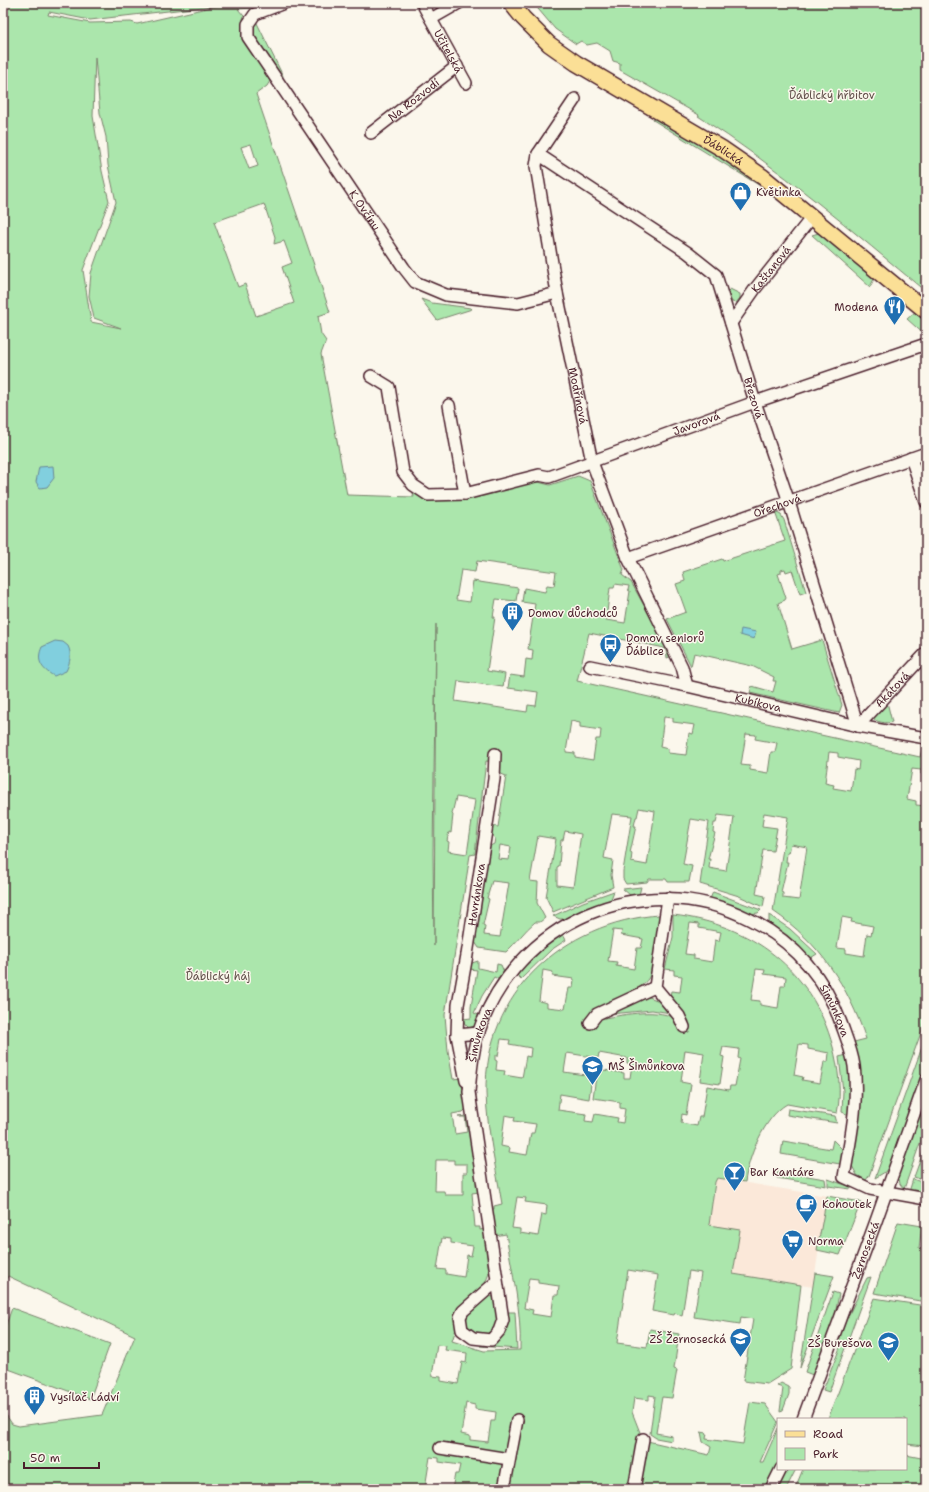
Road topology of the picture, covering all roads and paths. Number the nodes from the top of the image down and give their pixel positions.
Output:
1 (284, 3) edge
2 (422, 3) edge
3 (459, 3) edge
4 (511, 3) edge
5 (431, 19) junction
6 (457, 66) junction
7 (466, 83) dead end
8 (575, 99) dead end
9 (371, 133) dead end
10 (538, 154) junction
11 (812, 217) junction
12 (557, 293) junction
13 (926, 311) edge
14 (731, 323) junction
15 (926, 344) edge
16 (371, 376) dead end
17 (755, 402) junction
18 (449, 405) dead end
19 (926, 453) edge
20 (911, 458) junction
21 (592, 462) junction
22 (465, 494) junction
23 (789, 502) junction
24 (926, 502) edge
25 (628, 558) junction
26 (926, 653) edge
27 (590, 666) dead end
28 (687, 686) junction
29 (858, 726) junction
30 (926, 738) edge
31 (495, 754) dead end
32 (668, 898) junction
33 (655, 987) junction
34 (590, 1023) dead end
35 (684, 1028) dead end
36 (478, 1033) junction
37 (457, 1035) junction
38 (926, 1080) edge
39 (469, 1092) junction
40 (886, 1193) junction
41 (926, 1199) edge
42 (496, 1282) junction
43 (803, 1418) edge
44 (517, 1420) dead end
45 (643, 1440) dead end
46 (440, 1448) dead end
47 (509, 1459) junction
48 (780, 1470) edge
49 (504, 1489) edge
50 (634, 1489) edge
51 (771, 1489) edge

1 - 12 street, K Ovčínu
2 - 5 street, Učitelská
3 - 5 street, Učitelská
4 - 11 main road, Ďáblická
5 - 6 street, Učitelská
6 - 7 street, Učitelská
6 - 9 street, Na Rozvodí
8 - 10 street, Modřínová
10 - 12 street, Modřínová
10 - 14 street, Březová
11 - 13 main road, Ďáblická
11 - 14 street, Kaštanová
12 - 21 street, Modřínová
14 - 17 street, Březová
15 - 17 street, Javorová
16 - 22 street, Javorová
17 - 21 street, Javorová
17 - 23 street, Březová
18 - 22 street
19 - 20 street, Ořechová
20 - 23 street, Ořechová
20 - 24 street
21 - 22 street, Javorová
21 - 25 street, Modřínová
23 - 25 street, Ořechová
23 - 29 street, Březová
25 - 28 street, Modřínová
26 - 29 street, Akátová
27 - 28 street, Kubíkova
28 - 29 street, Kubíkova
29 - 30 street, Kubíkova
31 - 37 street, Havránkova
32 - 33 street
32 - 36 street, Šimůnkova
32 - 40 street, Šimůnkova
33 - 34 street
33 - 35 street
36 - 37 street
36 - 39 street, Šimůnkova
37 - 39 street, Havránkova
38 - 40 street, Žernosecká
39 - 42 street, Šimůnkova
40 - 41 street
40 - 43 street, Žernosecká
42 - 42 street, Šimůnkova
44 - 47 street
45 - 50 street
46 - 47 street
47 - 49 street
48 - 51 street

